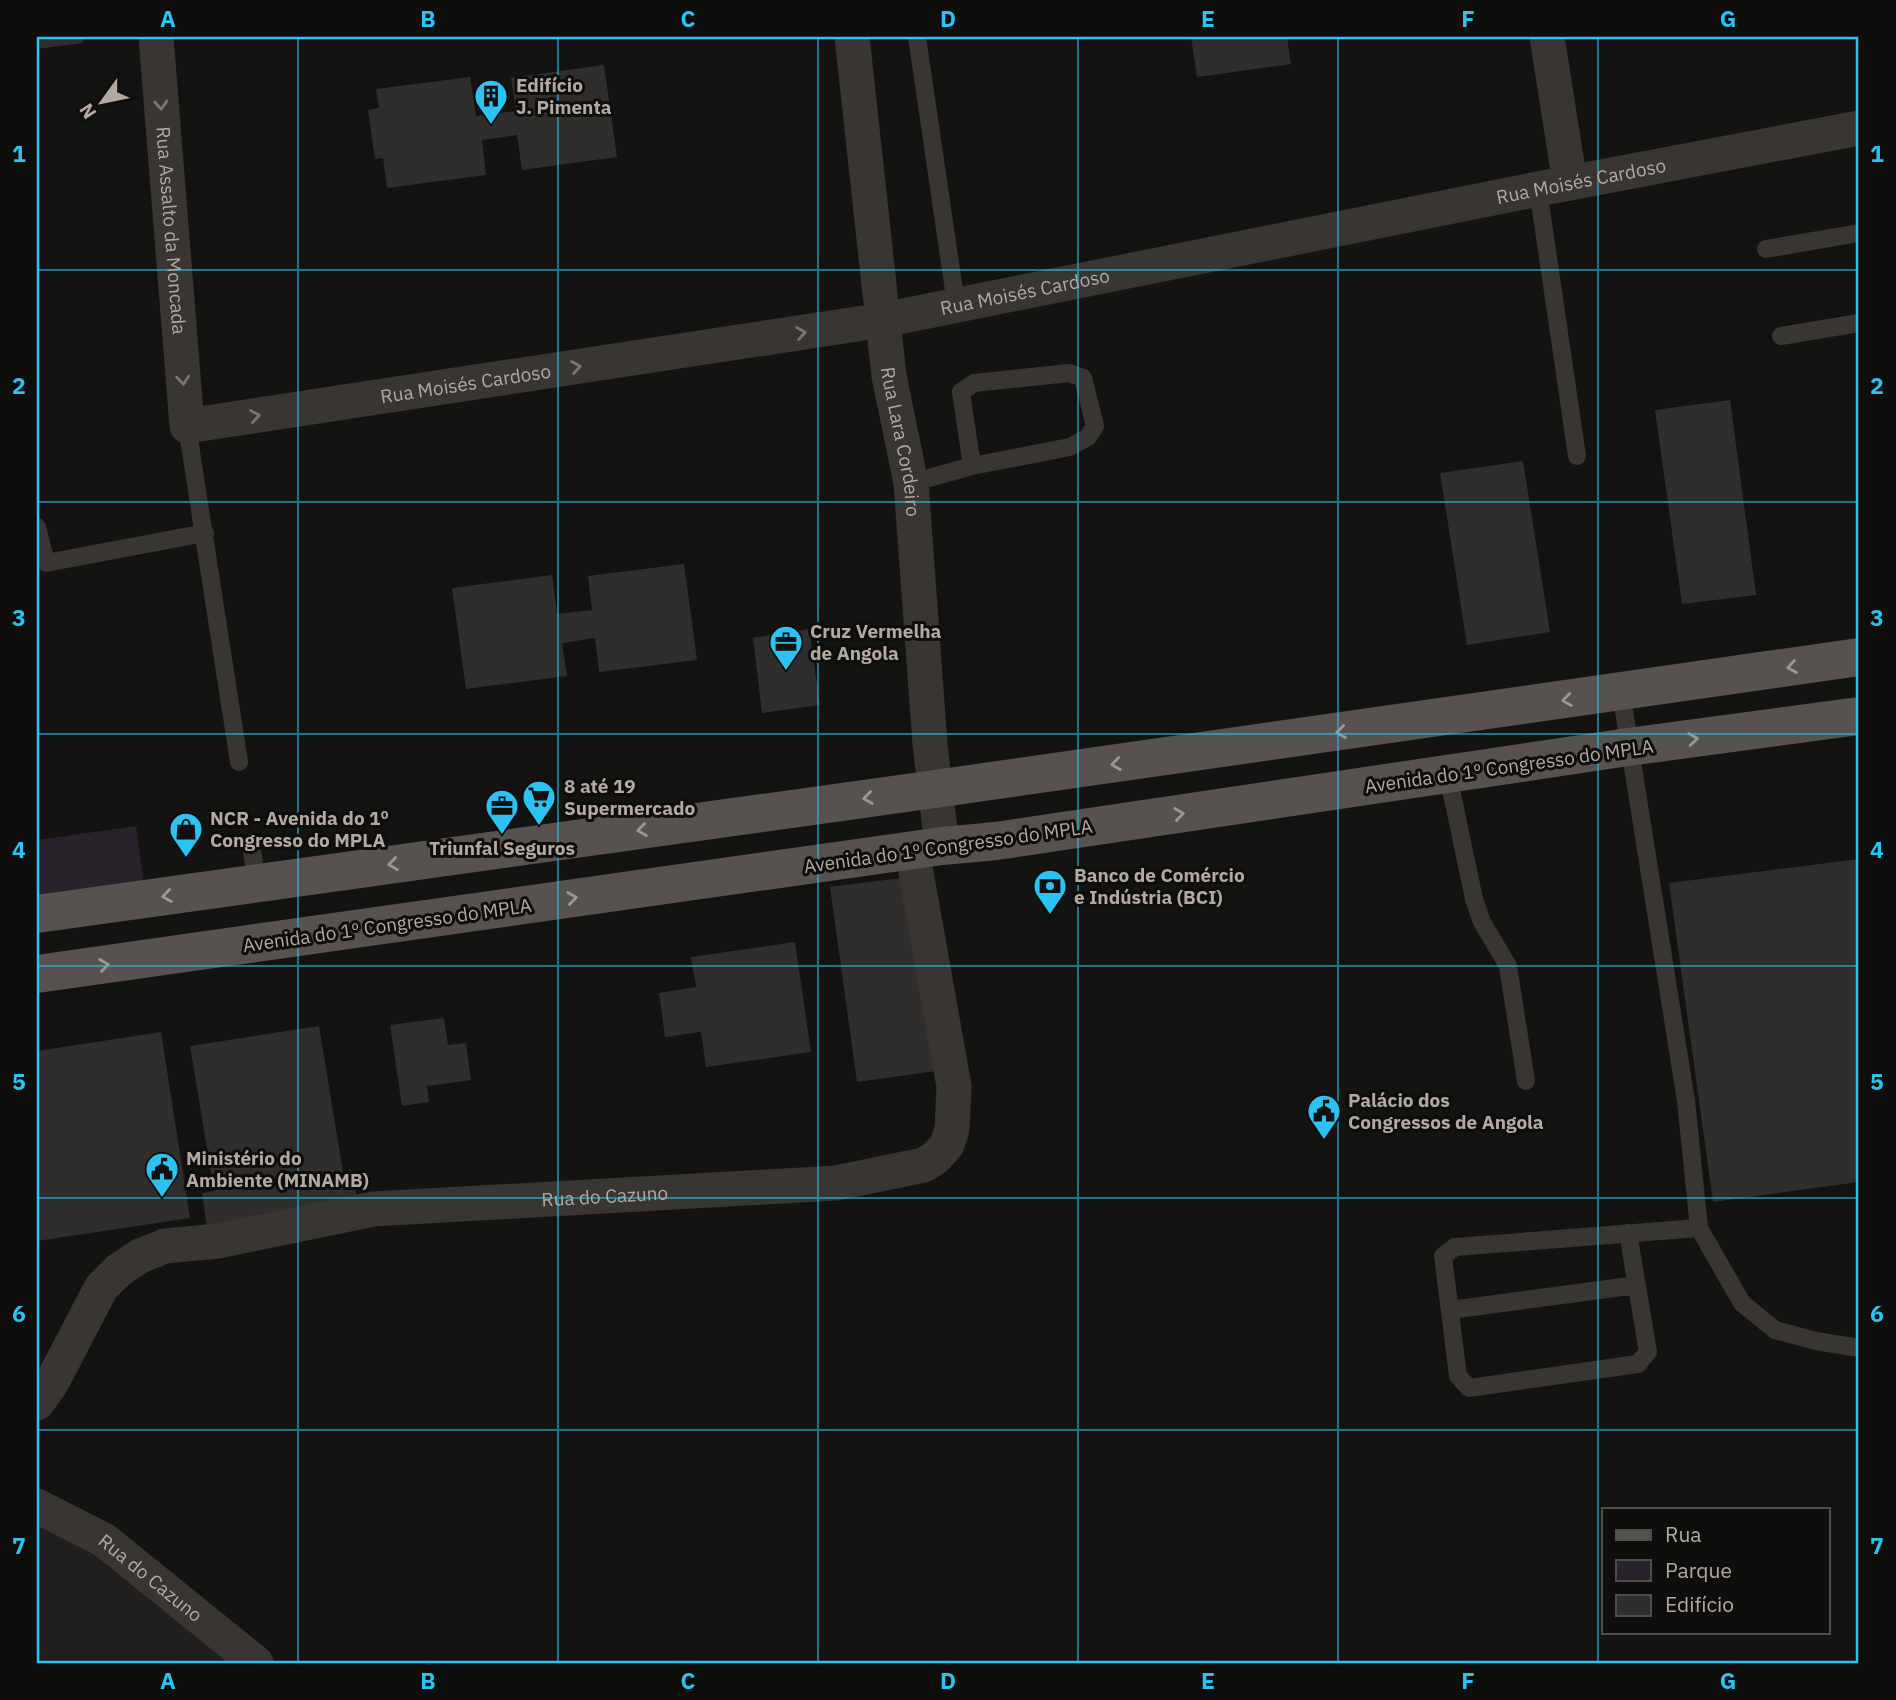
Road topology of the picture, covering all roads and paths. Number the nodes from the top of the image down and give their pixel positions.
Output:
1 (156, 37) edge
2 (852, 37) edge
3 (917, 37) edge
4 (1546, 37) edge
5 (1859, 128) edge
6 (1554, 186) junction
7 (1859, 233) edge
8 (1766, 249) dead end
9 (956, 304) junction
10 (883, 320) junction
11 (1859, 323) edge
12 (1781, 336) dead end
13 (187, 426) junction
14 (1577, 456) dead end
15 (972, 466) junction
16 (911, 483) junction
17 (37, 527) edge
18 (205, 533) junction
19 (1859, 657) edge
20 (1621, 692) junction
21 (1859, 716) edge
22 (1628, 747) junction
23 (239, 762) dead end
24 (1448, 775) junction
25 (935, 789) junction
26 (927, 848) junction
27 (37, 914) edge
28 (37, 974) edge
29 (1526, 1082) dead end
30 (1699, 1228) junction
31 (1628, 1234) junction
32 (1637, 1284) junction
33 (1450, 1310) junction
34 (1859, 1348) edge
35 (37, 1403) edge
36 (37, 1506) edge
37 (256, 1663) edge

1 -> 13 street, Rua Assalto da Moncada
2 - 10 street, Rua Lara Cordeiro
3 - 9 lane
4 - 6 street
5 - 6 street, Rua Moisés Cardoso
6 - 9 street, Rua Moisés Cardoso
6 - 14 lane
7 - 8 lane
9 - 10 street, Rua Moisés Cardoso
13 -> 10 street, Rua Moisés Cardoso
10 - 16 street, Rua Lara Cordeiro
11 - 12 lane
13 - 18 lane
15 - 15 lane
15 - 16 lane
16 - 25 street, Rua Lara Cordeiro
17 - 18 lane
18 - 23 lane
19 -> 20 main road
20 - 22 lane
20 -> 25 main road
22 -> 21 main road, Avenida do 1º Congresso do MPLA
22 - 24 main road, Avenida do 1º Congresso do MPLA
22 - 30 lane
26 -> 24 main road, Avenida do 1º Congresso do MPLA
24 - 29 lane
25 - 26 street, Rua Lara Cordeiro
25 -> 27 main road
28 -> 26 main road, Avenida do 1º Congresso do MPLA
26 - 35 street, Rua do Cazuno
30 - 31 lane
30 - 34 lane
31 - 32 lane
31 - 33 lane
32 - 33 lane
32 - 33 lane
36 - 37 street, Rua do Cazuno

